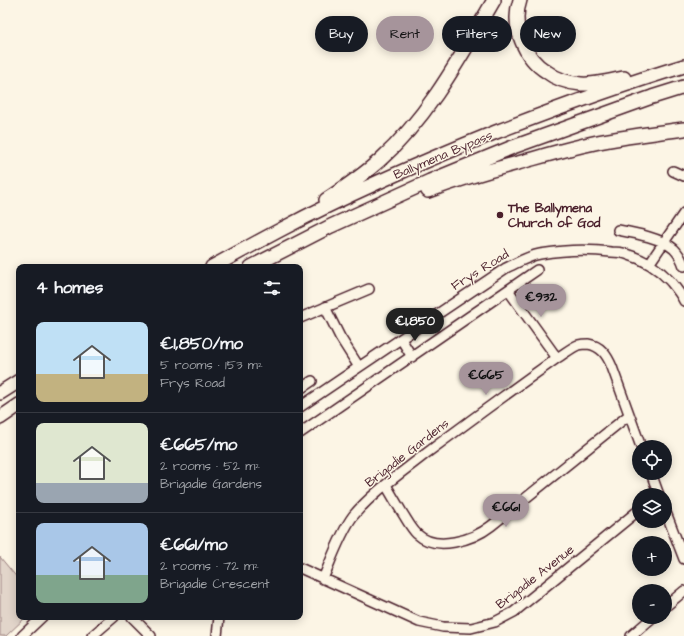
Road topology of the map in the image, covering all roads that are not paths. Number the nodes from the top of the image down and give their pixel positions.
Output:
1 (494, 0) edge
2 (520, 0) edge
3 (683, 66) edge
4 (684, 87) edge
5 (684, 129) edge
6 (673, 171) dead end
7 (684, 176) edge
8 (684, 213) edge
9 (331, 226) junction
10 (284, 228) junction
11 (618, 230) dead end
12 (664, 243) junction
13 (218, 264) edge
14 (257, 264) edge
15 (649, 264) junction
16 (684, 266) edge
17 (537, 270) dead end
18 (369, 289) dead end
19 (508, 290) junction
20 (684, 301) edge
21 (325, 307) junction
22 (303, 317) edge
23 (401, 338) junction
24 (412, 356) junction
25 (557, 358) junction
26 (359, 366) junction
27 (312, 381) dead end
28 (16, 383) edge
29 (303, 387) edge
30 (0, 394) edge
31 (303, 406) edge
32 (16, 407) edge
33 (629, 415) junction
34 (0, 418) edge
35 (303, 431) edge
36 (638, 440) edge
37 (386, 485) junction
38 (632, 516) edge
39 (672, 528) edge
40 (684, 559) edge
41 (303, 569) edge
42 (323, 579) junction
43 (684, 591) edge
44 (672, 601) edge
45 (39, 620) edge
46 (111, 620) edge
47 (139, 620) edge
48 (219, 620) edge
49 (645, 624) edge
50 (22, 636) edge
51 (92, 636) edge
52 (151, 636) edge
53 (217, 636) edge
54 (631, 636) edge

1 - 10 highway
2 - 3 highway
3 - 10 highway, Ballymena Bypass
4 - 9 highway, Ballymena Bypass
5 - 9 highway
6 - 7 street
8 - 12 street
9 - 14 highway, Ballymena Bypass
10 - 13 highway, Ballymena Bypass
11 - 12 street
12 - 15 street
12 - 16 street
15 - 20 street, Frys Road
15 - 23 street, Frys Road
17 - 19 street
18 - 21 street
19 - 24 street
19 - 25 street
21 - 22 street
21 - 26 street
23 - 24 street
23 - 26 street, Frys Road
24 - 35 street
25 - 33 street, Brigadie Gardens
25 - 37 street, Brigadie Gardens
26 - 31 street, Frys Road
27 - 29 street
28 - 30 highway
32 - 34 highway
33 - 36 street, Brigadie Gardens
33 - 37 street
37 - 42 street, Brigadie Gardens
38 - 42 street, Brigadie Avenue
39 - 40 street
41 - 42 street, Brigadie Avenue
43 - 44 street
45 - 50 street
46 - 51 street
47 - 52 street
48 - 53 street
49 - 54 street

